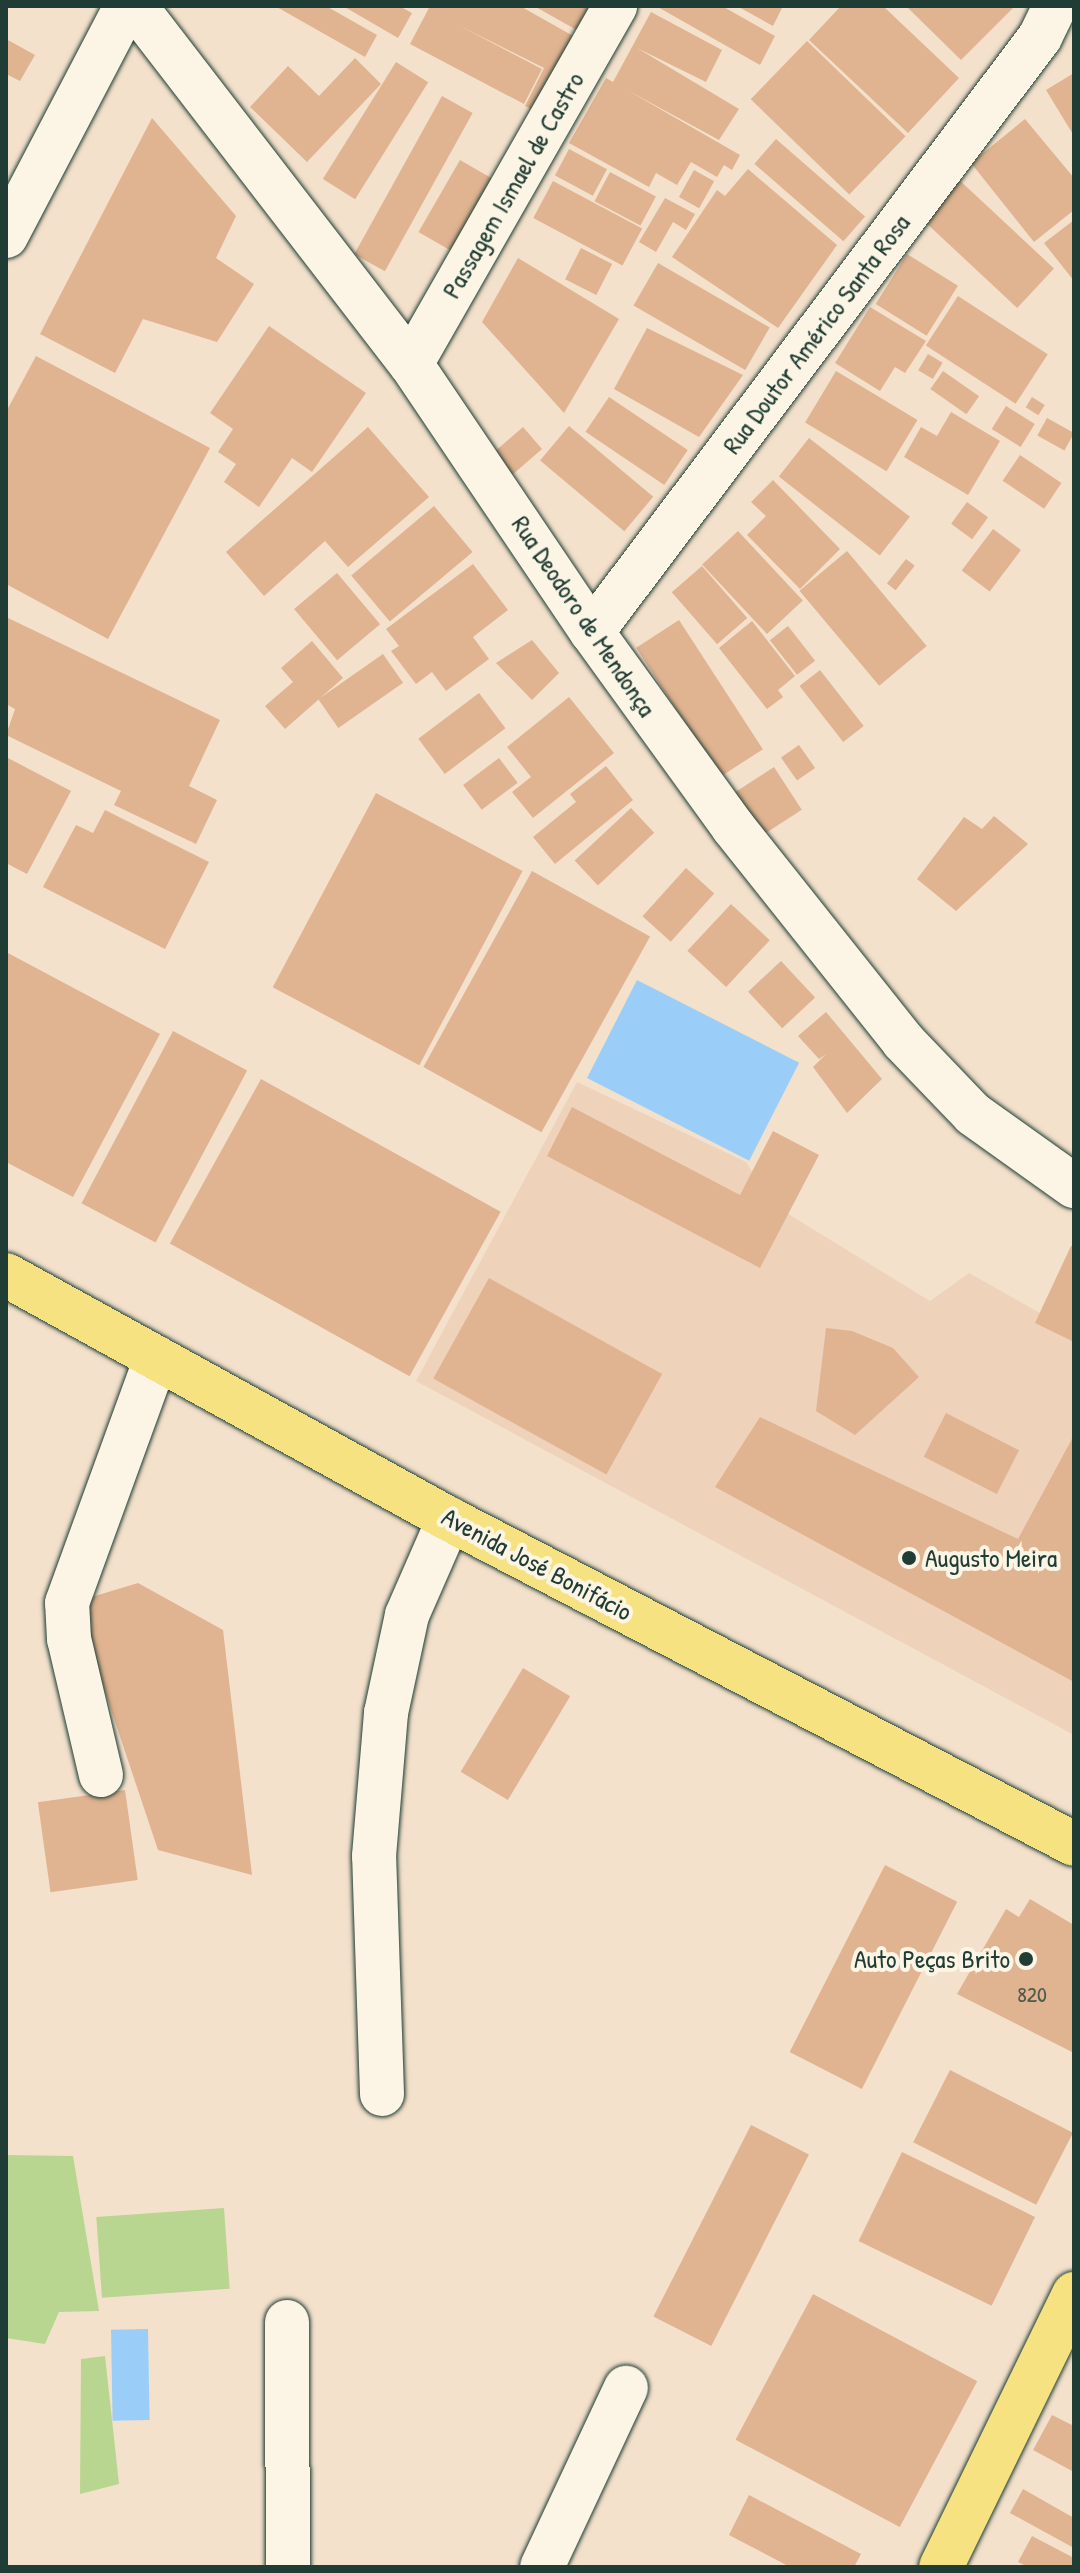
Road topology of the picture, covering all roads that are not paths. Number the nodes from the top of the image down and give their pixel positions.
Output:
1 (126, 6) edge
2 (135, 6) edge
3 (615, 6) edge
4 (1056, 21) edge
5 (6, 236) edge
6 (411, 364) junction
7 (592, 632) junction
8 (1074, 1186) edge
9 (6, 1275) edge
10 (156, 1358) junction
11 (449, 1519) junction
12 (101, 1775) dead end
13 (1074, 1844) edge
14 (382, 2094) dead end
15 (1074, 2294) edge
16 (287, 2322) dead end
17 (626, 2388) dead end
18 (288, 2567) edge
19 (542, 2567) edge
20 (941, 2567) edge

1 - 5 street
2 - 6 street, Rua Deodoro de Mendonça
3 - 6 street, Passagem Ismael de Castro
4 - 7 street, Rua Doutor Américo Santa Rosa
6 - 7 street, Rua Deodoro de Mendonça
7 - 8 street, Rua Deodoro de Mendonça
9 - 10 main road, Avenida José Bonifácio
10 - 11 main road, Avenida José Bonifácio
10 - 12 street
11 - 13 main road, Avenida José Bonifácio
11 - 14 street
15 - 20 main road
16 - 18 street
17 - 19 street

